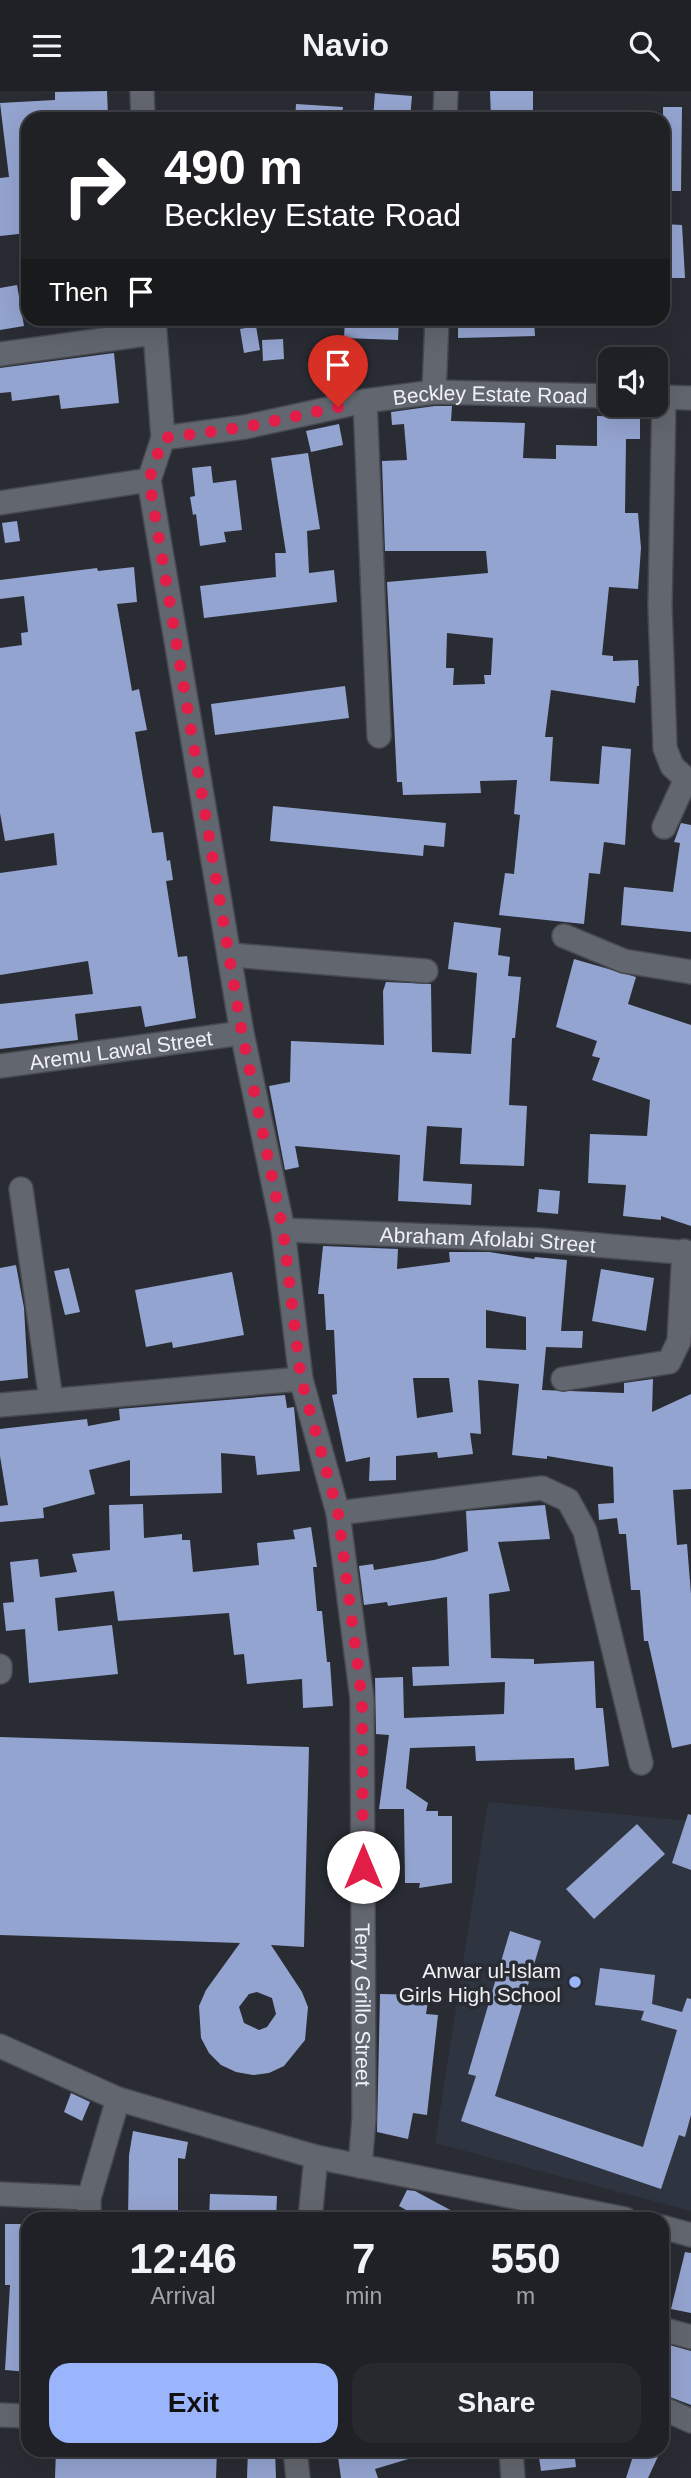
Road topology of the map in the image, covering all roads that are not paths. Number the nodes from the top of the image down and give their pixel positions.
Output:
1 (142, 91) edge
2 (446, 91) edge
3 (143, 112) edge
4 (445, 112) edge
5 (154, 326) edge
6 (437, 326) edge
7 (0, 353) edge
8 (434, 392) junction
9 (598, 396) edge
10 (668, 397) edge
11 (691, 398) edge
12 (365, 401) junction
13 (660, 417) edge
14 (163, 438) junction
15 (149, 480) junction
16 (0, 503) edge
17 (379, 736) dead end
18 (664, 827) dead end
19 (564, 936) dead end
20 (230, 955) junction
21 (426, 971) dead end
22 (691, 972) edge
23 (242, 1033) junction
24 (0, 1066) edge
25 (21, 1189) dead end
26 (283, 1230) junction
27 (687, 1252) edge
28 (563, 1378) dead end
29 (301, 1379) junction
30 (51, 1400) junction
31 (0, 1405) edge
32 (338, 1513) junction
33 (641, 1763) dead end
34 (0, 2046) edge
35 (118, 2099) junction
36 (316, 2157) junction
37 (360, 2166) junction
38 (0, 2194) edge
39 (89, 2209) edge
40 (311, 2212) edge
41 (590, 2212) edge
42 (669, 2229) edge
43 (691, 2235) edge
44 (669, 2331) edge
45 (691, 2337) edge
46 (669, 2411) edge
47 (0, 2415) edge
48 (21, 2416) edge
49 (691, 2421) edge
50 (296, 2457) edge
51 (512, 2457) edge
52 (298, 2478) edge
53 (513, 2478) edge

1 - 3 street
2 - 4 street
5 - 7 street
5 - 14 street
6 - 8 street
8 - 9 street, Beckley Estate Road
8 - 12 street, Beckley Estate Road
10 - 11 street
12 - 14 street, Beckley Estate Road
12 - 17 street
13 - 18 street
14 - 15 street, Terry Grillo Street
15 - 16 street
15 - 20 street, Terry Grillo Street
19 - 22 street
20 - 21 street
20 - 23 street, Terry Grillo Street
23 - 24 street, Aremu Lawal Street
23 - 26 street, Terry Grillo Street
25 - 30 street
26 - 27 street, Abraham Afolabi Street
26 - 29 street, Terry Grillo Street
27 - 28 street
29 - 30 street
29 - 32 street, Terry Grillo Street
30 - 31 street
32 - 33 street
32 - 37 street, Terry Grillo Street
34 - 35 street
35 - 36 street
35 - 39 street
36 - 37 street
36 - 40 street
37 - 41 street
38 - 39 street
42 - 43 street
44 - 45 street
46 - 49 street
47 - 48 street
50 - 52 street
51 - 53 street

